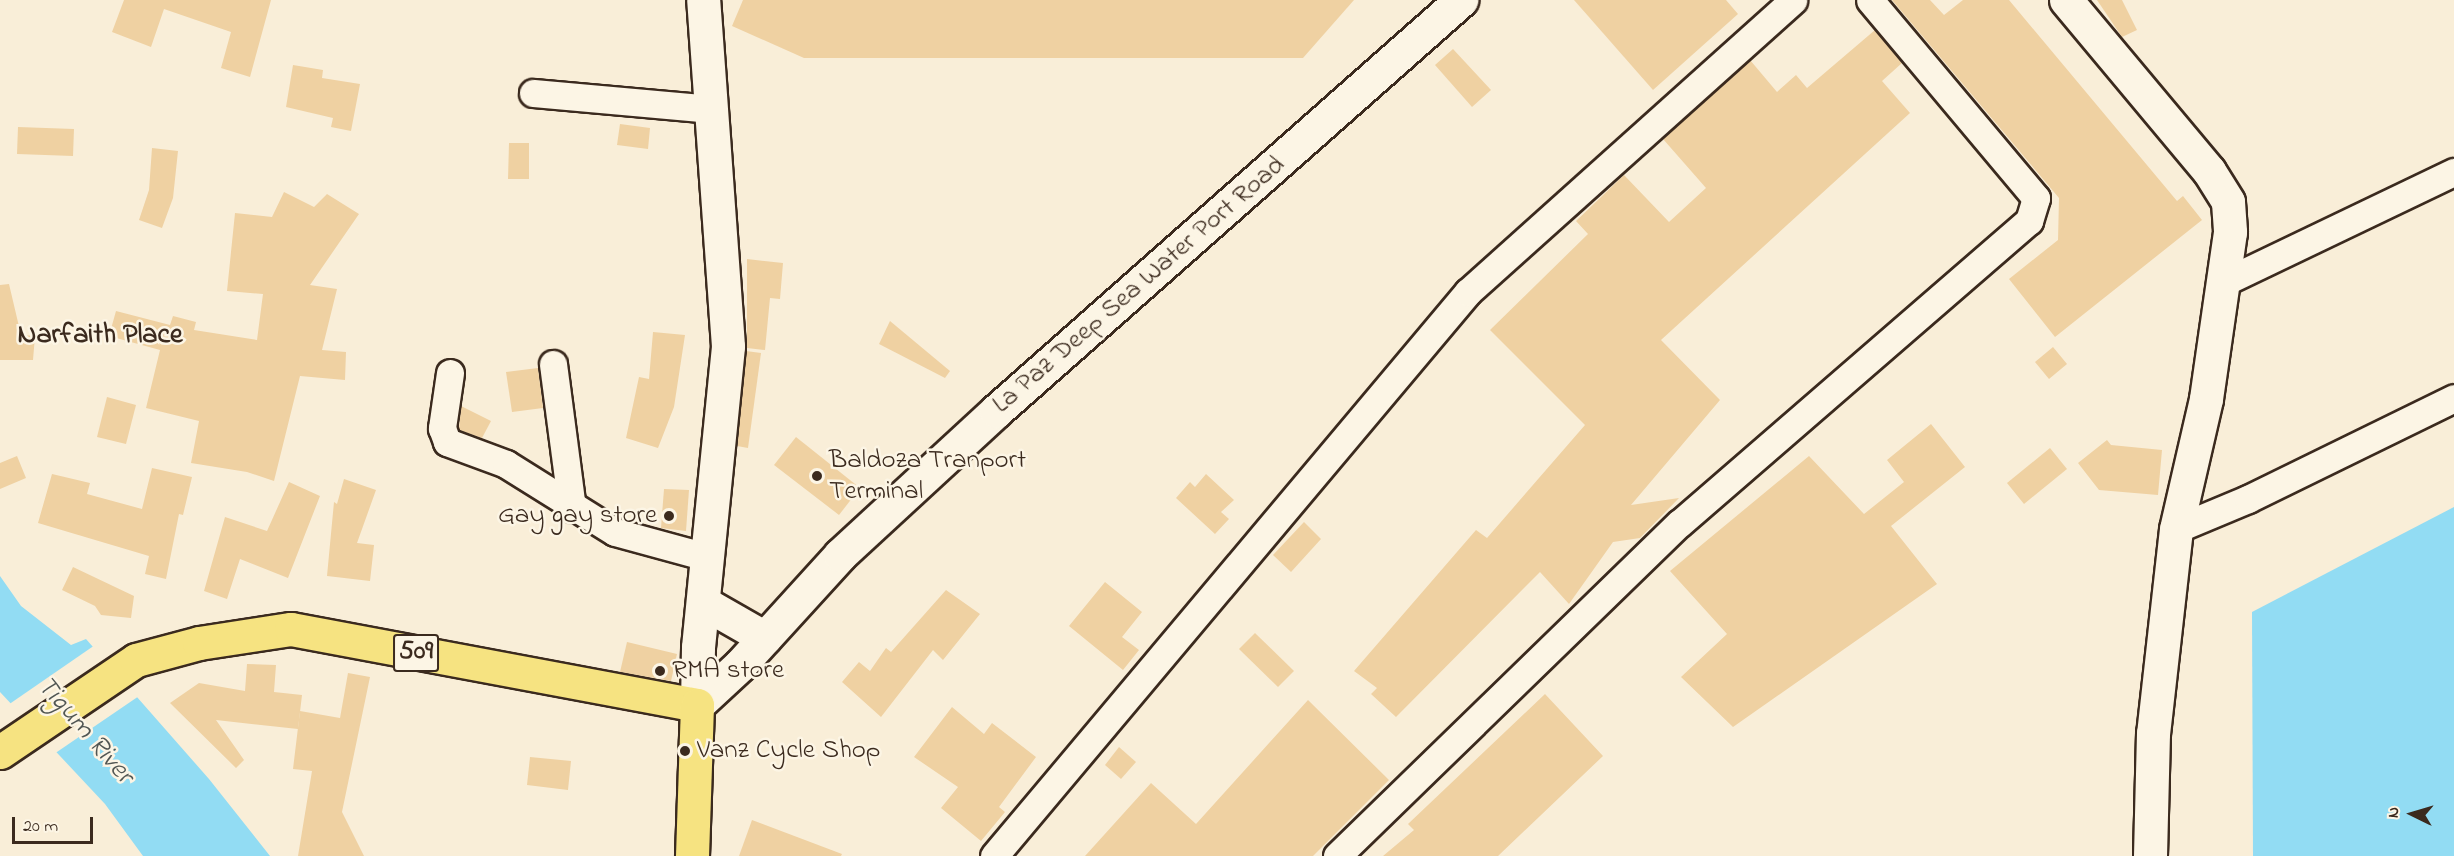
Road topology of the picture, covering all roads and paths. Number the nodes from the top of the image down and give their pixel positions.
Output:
1 (703, 0) edge
2 (1461, 0) edge
3 (1793, 0) edge
4 (1870, 0) edge
5 (2066, 0) edge
6 (533, 93) dead end
7 (712, 109) junction
8 (2454, 172) edge
9 (2222, 283) junction
10 (553, 364) dead end
11 (450, 373) dead end
12 (2454, 398) edge
13 (572, 508) junction
14 (2176, 529) junction
15 (707, 557) junction
16 (704, 603) junction
17 (765, 638) junction
18 (697, 705) junction
19 (0, 752) edge
20 (692, 856) edge
21 (994, 856) edge
22 (1337, 856) edge
23 (2150, 856) edge

1 - 7 street
2 - 17 street, La Paz Deep Sea Water Port Road
3 - 21 street
4 - 22 street
5 - 9 street
6 - 7 street
7 - 15 street
8 - 9 street
9 - 14 street
10 - 13 street
11 - 13 street
12 - 14 street
13 - 15 street
14 - 23 street
15 - 16 street
16 - 17 street
16 - 18 street
17 - 18 street, La Paz Deep Sea Water Port Road
18 - 19 main road, 509
18 - 20 main road

